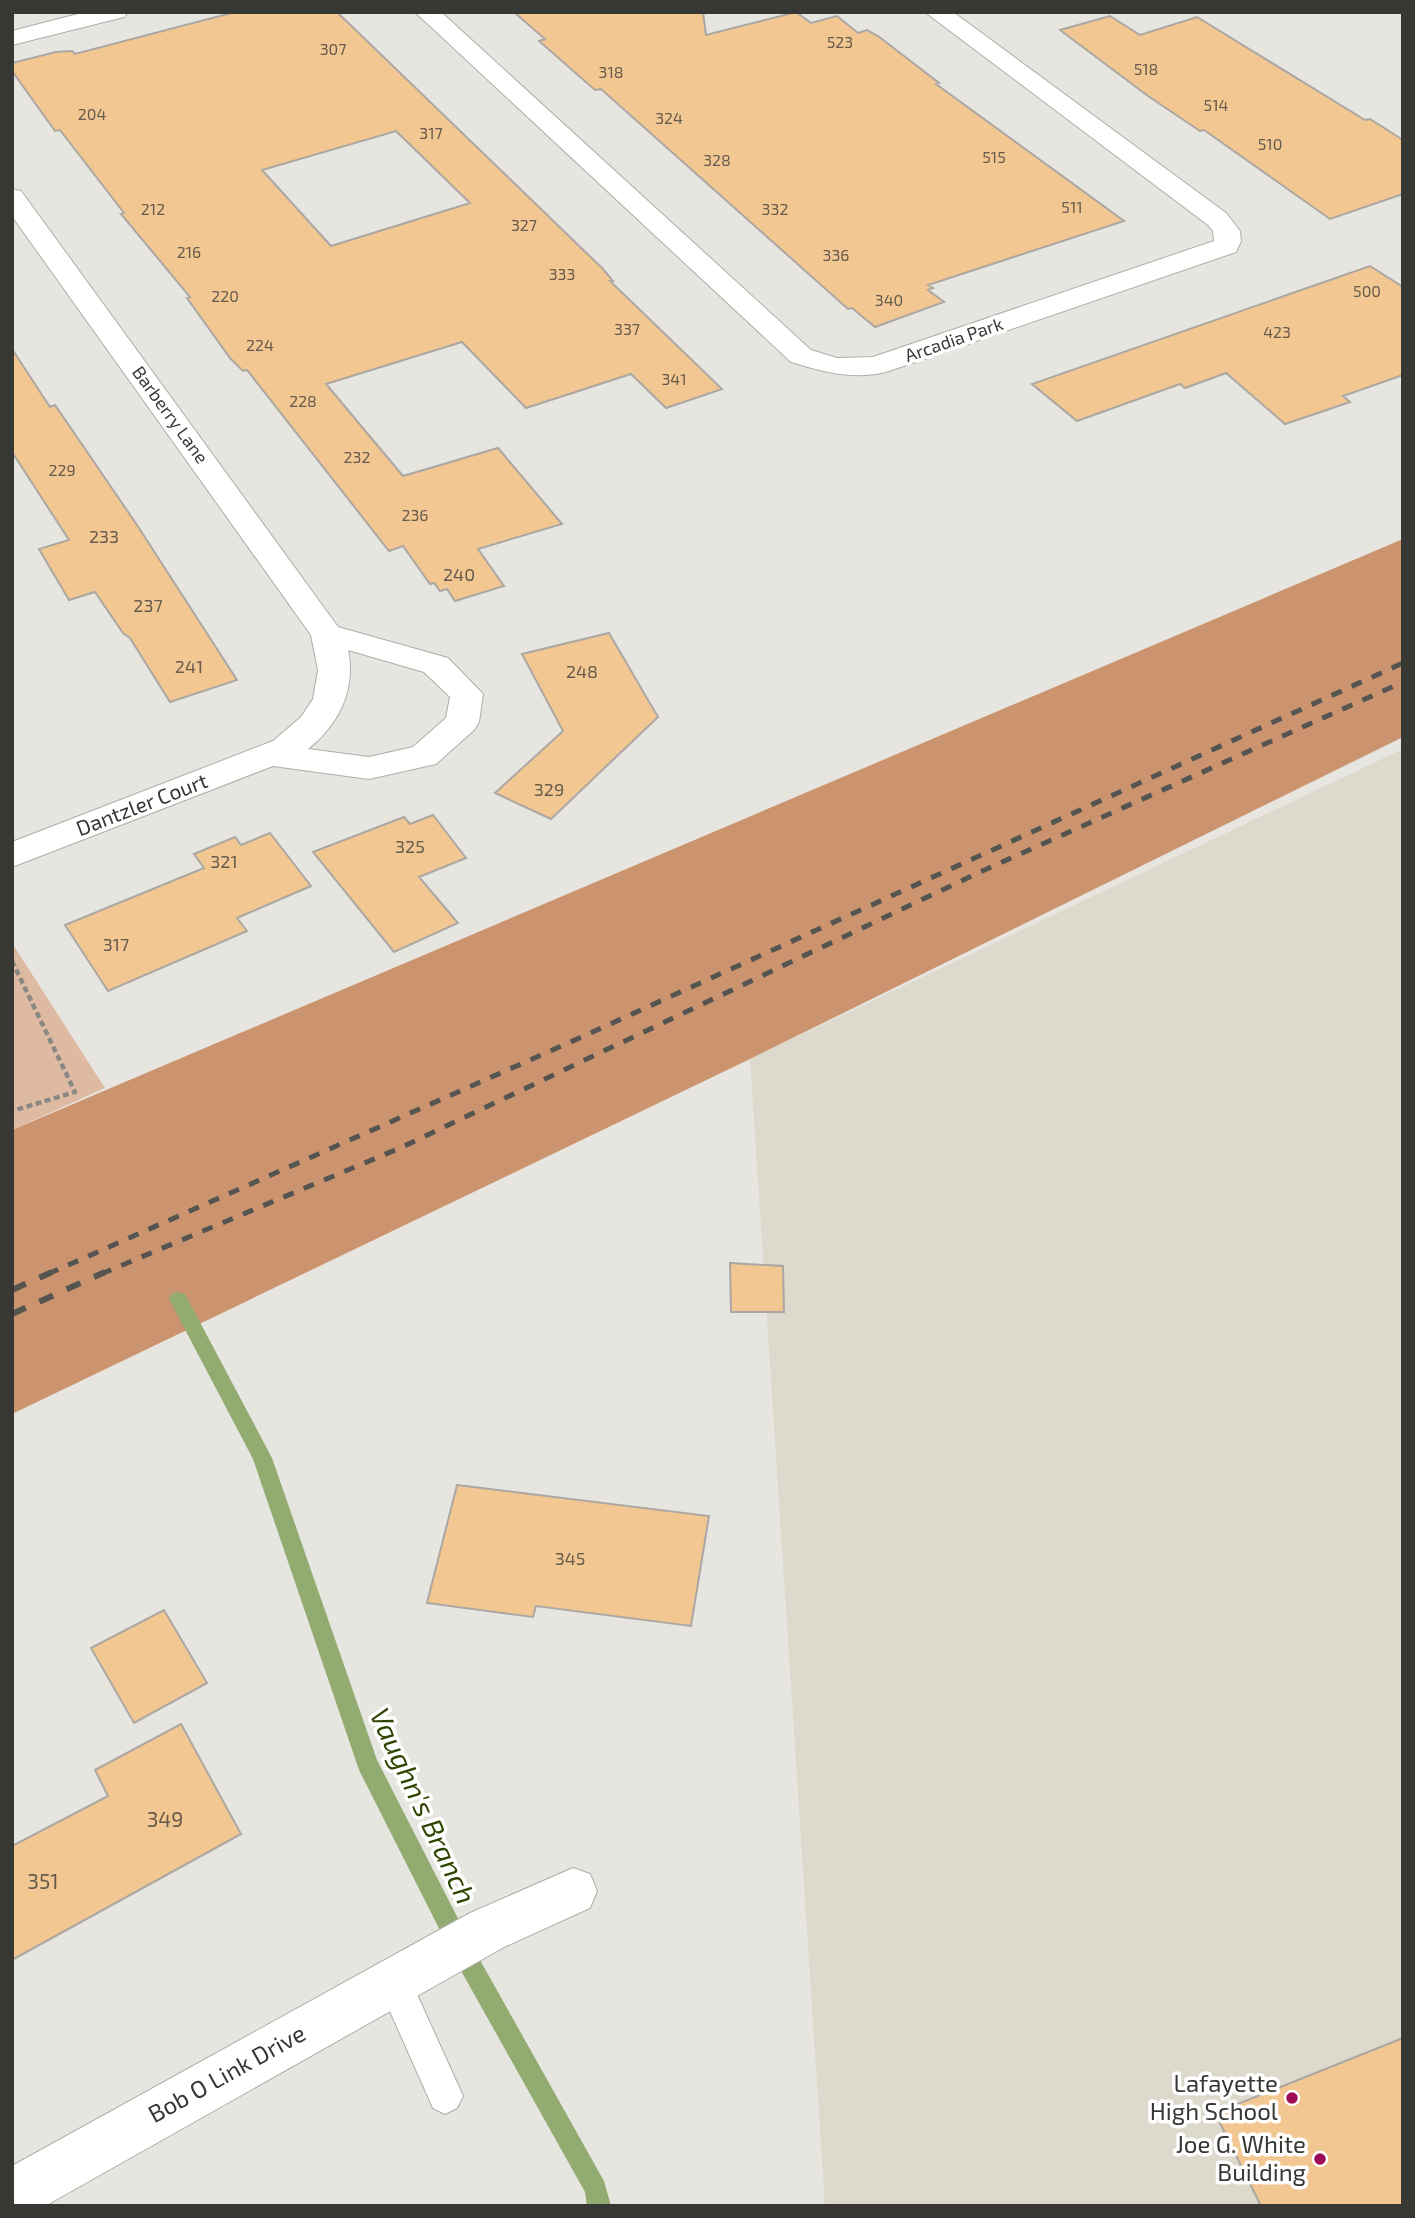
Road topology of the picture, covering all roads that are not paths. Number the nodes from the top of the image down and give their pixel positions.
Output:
1 (116, 12) edge
2 (427, 12) edge
3 (937, 12) edge
4 (12, 38) edge
5 (12, 197) edge
6 (327, 634) junction
7 (272, 755) junction
8 (12, 855) edge
9 (573, 1891) dead end
10 (394, 1982) junction
11 (445, 2096) dead end
12 (12, 2195) edge

1 - 4 street
2 - 3 street, Arcadia Park
5 - 6 street, Barberry Lane
6 - 7 street, Barberry Lane
6 - 7 street
7 - 8 street, Dantzler Court
9 - 10 street, Bob O Link Drive
10 - 11 lane
10 - 12 street, Bob O Link Drive

